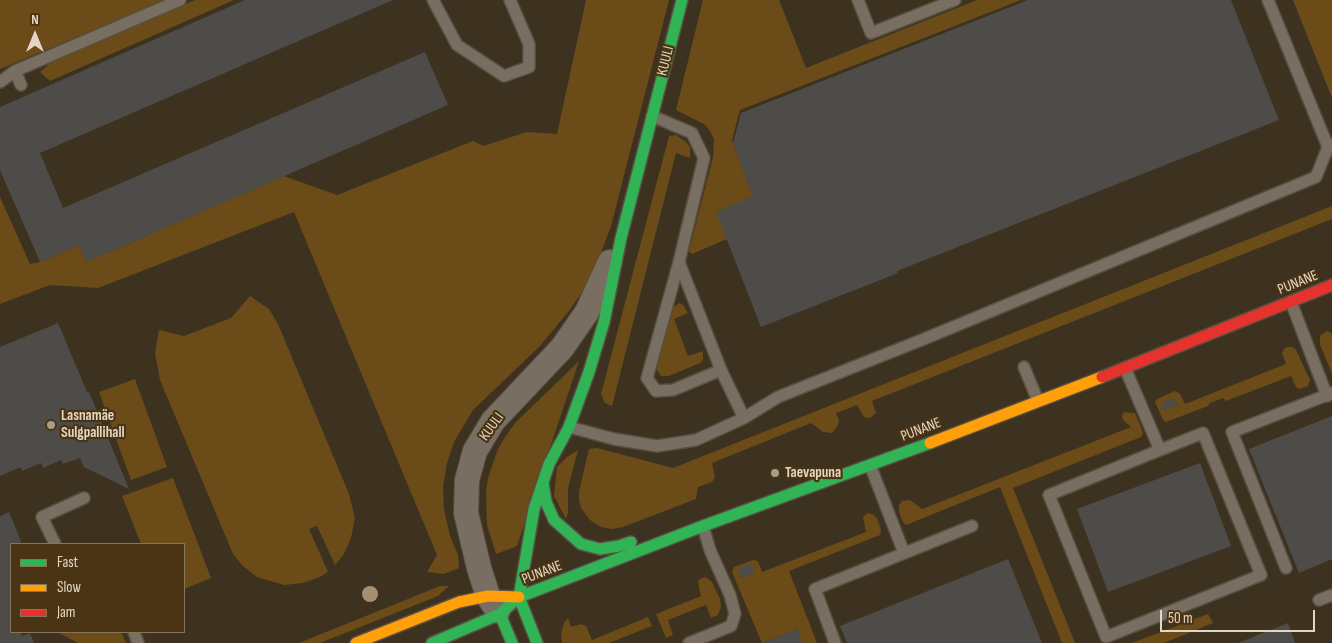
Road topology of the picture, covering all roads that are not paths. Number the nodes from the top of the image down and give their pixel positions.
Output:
1 (180, 0) edge
2 (433, 0) edge
3 (510, 0) edge
4 (682, 0) edge
5 (858, 0) edge
6 (955, 0) edge
7 (1268, 0) edge
8 (15, 71) junction
9 (0, 82) edge
10 (21, 85) dead end
11 (652, 116) junction
12 (1330, 146) edge
13 (621, 238) junction
14 (679, 262) junction
15 (1332, 285) edge
16 (1290, 302) junction
17 (1024, 367) dead end
18 (1125, 368) junction
19 (721, 370) junction
20 (1329, 394) edge
21 (1038, 401) junction
22 (744, 418) junction
23 (569, 426) junction
24 (1160, 450) junction
25 (870, 466) junction
26 (543, 483) junction
27 (84, 498) dead end
28 (703, 526) junction
29 (972, 526) dead end
30 (55, 543) edge
31 (904, 553) junction
32 (1286, 568) dead end
33 (1332, 595) edge
34 (519, 598) junction
35 (1319, 600) dead end
36 (494, 605) junction
37 (356, 643) edge
38 (432, 643) edge
39 (512, 643) edge
40 (537, 643) edge
41 (689, 643) edge
42 (835, 643) edge

1 - 8 lane
2 - 3 lane
4 - 11 street, KUULI
5 - 6 lane
7 - 12 lane
8 - 9 lane
8 - 10 lane
11 - 13 street, KUULI
11 - 14 lane
12 - 22 lane
13 - 23 street, KUULI
13 - 36 street, KUULI
14 - 19 lane
14 - 19 lane
15 - 16 street, PUNANE
16 - 18 street, PUNANE
16 - 20 lane
17 - 21 lane
18 - 21 street, PUNANE
18 - 24 lane
19 - 22 lane
20 - 32 lane
21 - 25 street, PUNANE
22 - 23 lane
23 - 26 street, KUULI
24 - 24 lane
25 - 28 street, PUNANE
25 - 31 lane
26 - 28 street
26 - 34 street, KUULI
27 - 30 lane
28 - 34 street, PUNANE
28 - 41 lane
29 - 31 lane
31 - 42 lane
33 - 35 lane
34 - 36 street, PUNANE
34 - 36 street, PUNANE
34 - 40 street
36 - 37 street, PUNANE
36 - 38 street, PUNANE
36 - 39 street, KUULI

